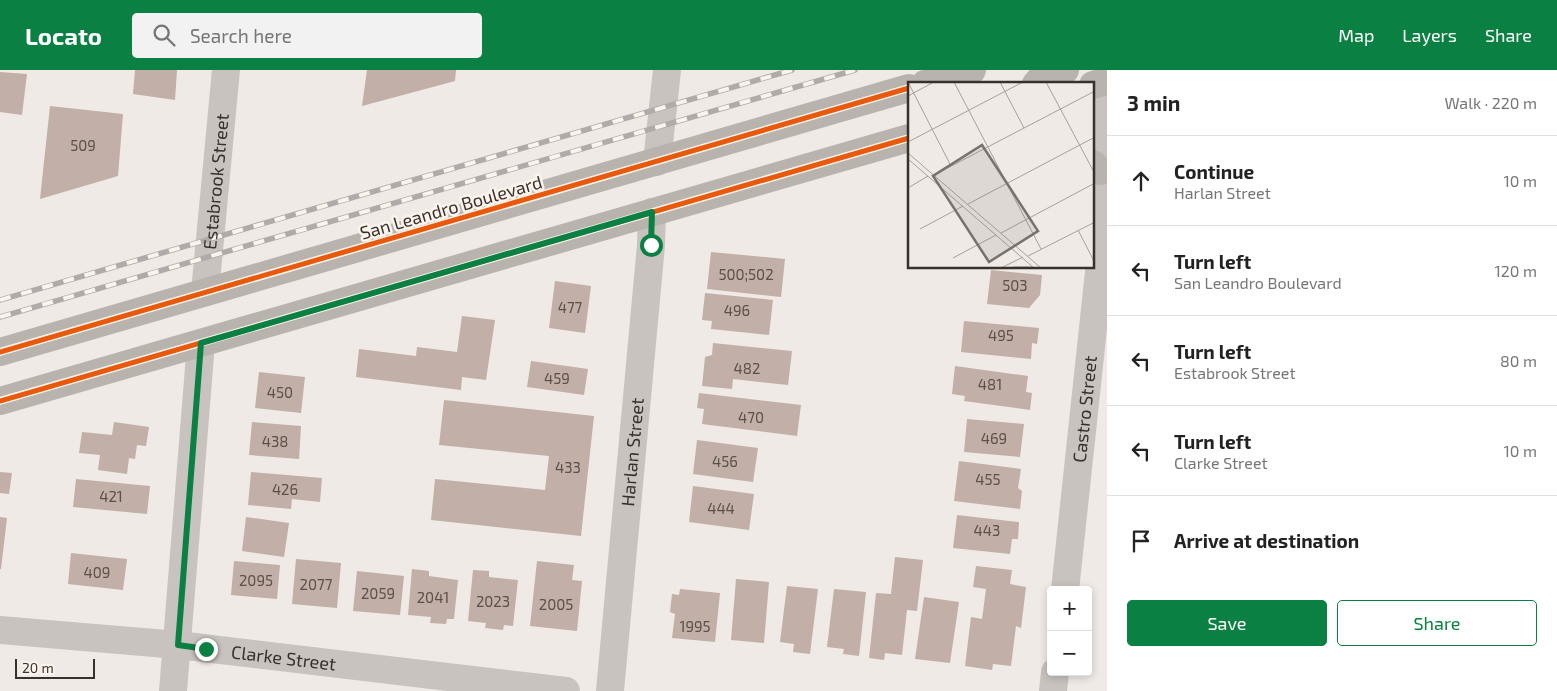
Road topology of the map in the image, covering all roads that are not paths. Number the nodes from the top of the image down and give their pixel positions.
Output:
1 (226, 70) edge
2 (667, 70) edge
3 (972, 70) edge
4 (1065, 70) edge
5 (1107, 81) edge
6 (932, 82) edge
7 (1038, 82) edge
8 (1094, 85) edge
9 (908, 89) edge
10 (1107, 101) edge
11 (908, 139) edge
12 (657, 162) junction
13 (1102, 182) edge
14 (652, 212) junction
15 (205, 292) junction
16 (1102, 292) edge
17 (201, 343) junction
18 (6, 348) edge
19 (0, 401) edge
20 (1065, 586) edge
21 (0, 630) edge
22 (178, 645) junction
23 (1055, 676) edge
24 (174, 691) edge
25 (566, 691) edge
26 (610, 691) edge
27 (1053, 691) edge

1 - 15 street, Estabrook Street
2 - 12 street
3 - 6 main road
4 - 7 main road
5 - 8 main road
9 - 12 main road, San Leandro Boulevard
10 - 13 street, Castro Street
11 - 14 main road
12 - 15 main road, San Leandro Boulevard
13 - 16 street, Castro Street
14 - 17 main road
14 - 26 street, Harlan Street
15 - 18 main road, San Leandro Boulevard
16 - 20 street, Castro Street
17 - 19 main road
17 - 22 street
21 - 22 street, Clarke Street
22 - 24 street
22 - 25 street, Clarke Street
23 - 27 street

